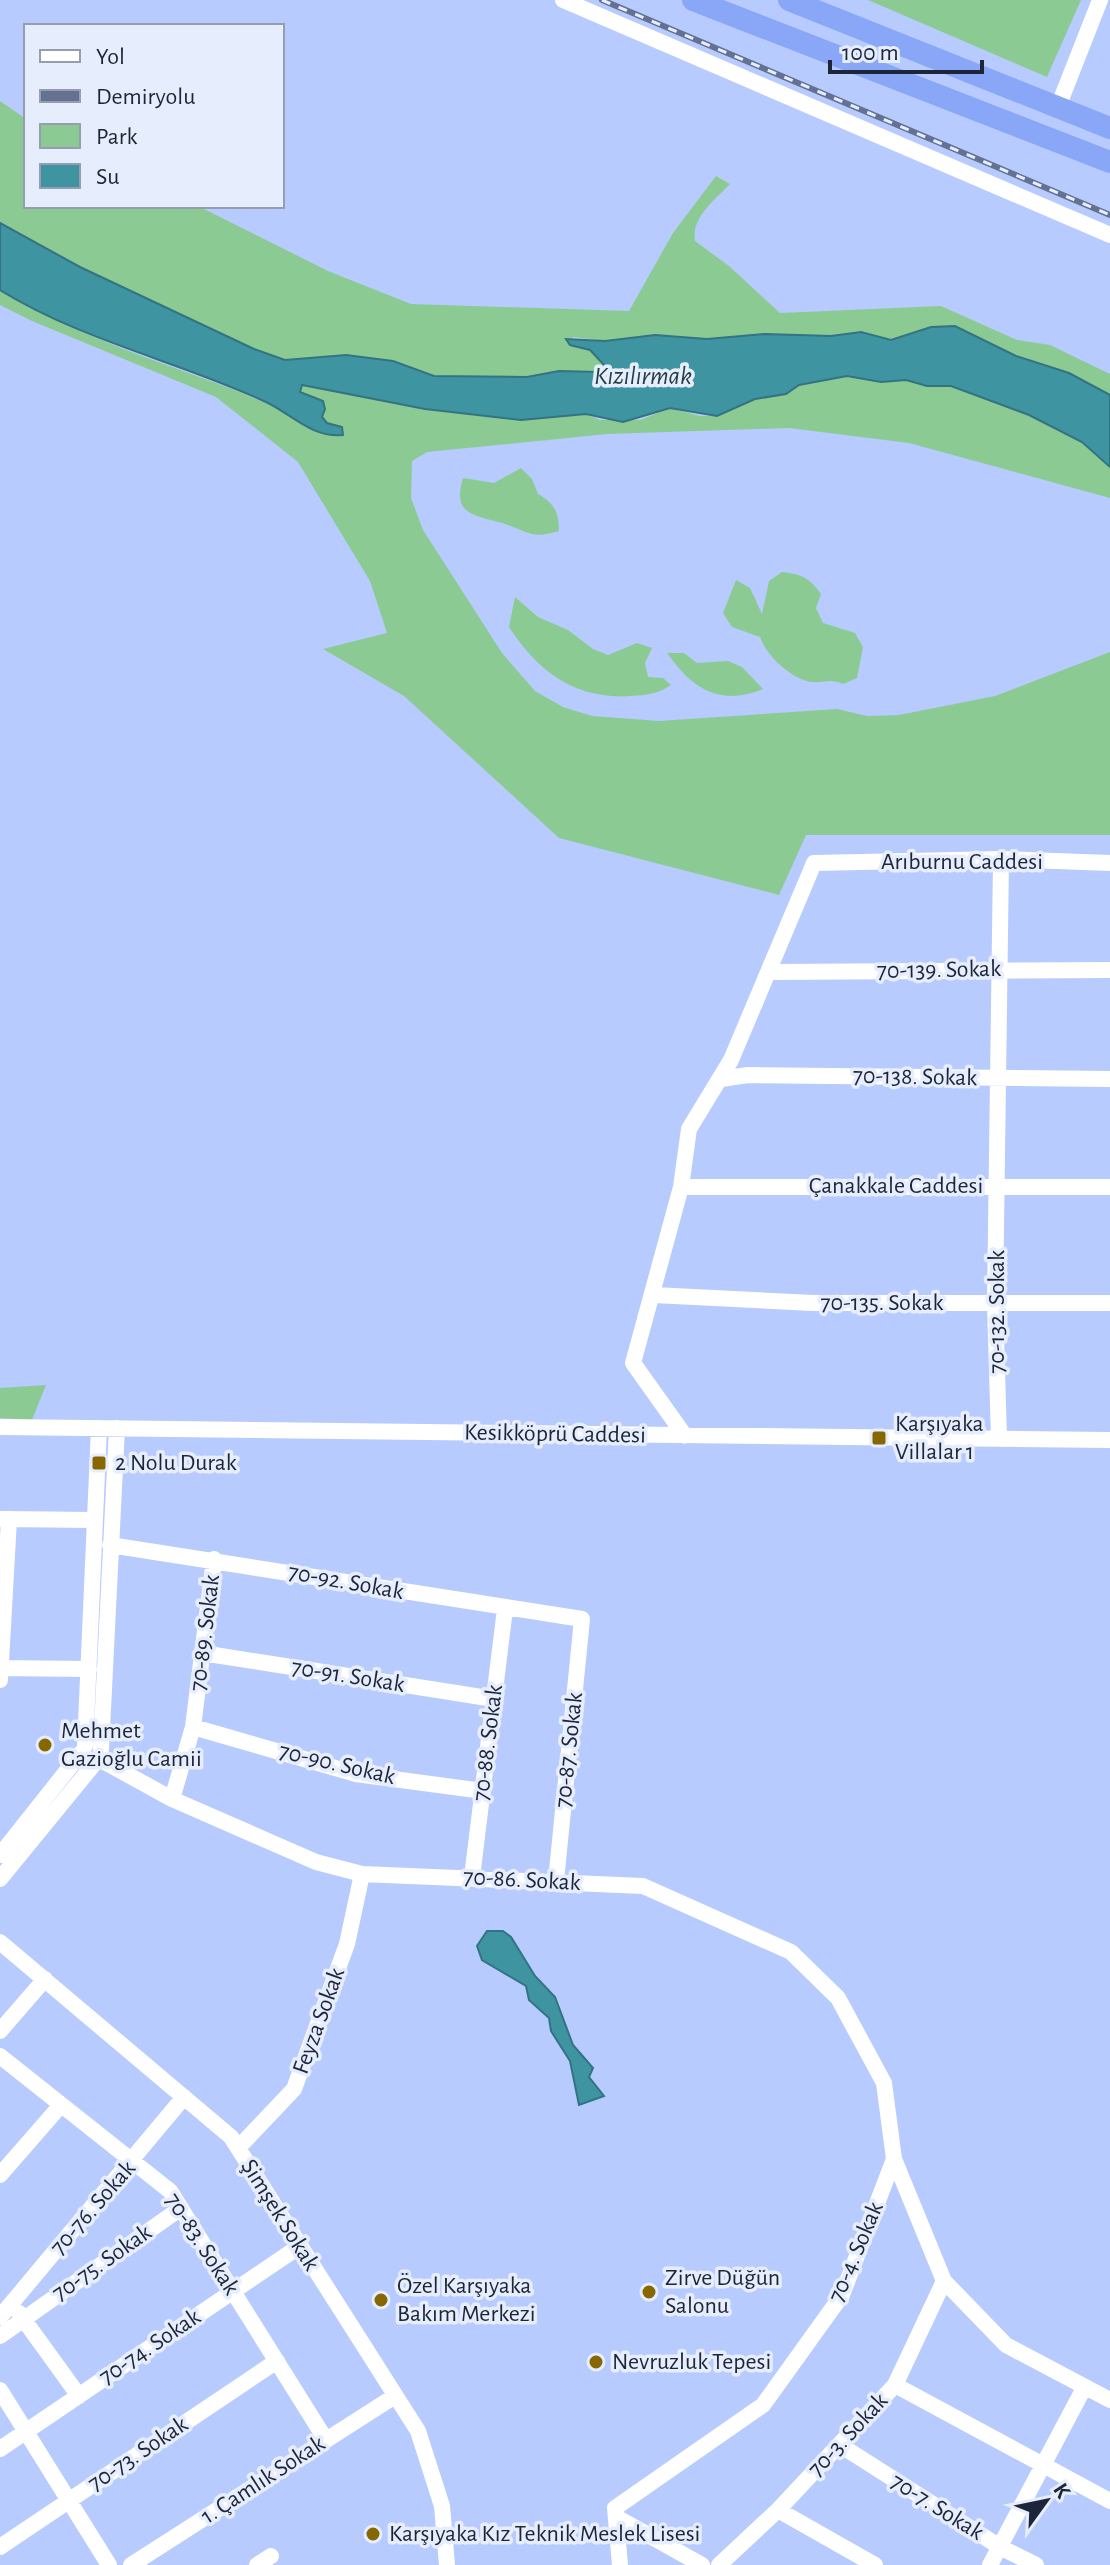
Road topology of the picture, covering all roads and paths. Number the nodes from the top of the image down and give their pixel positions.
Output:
1 (563, 0) edge
2 (693, 0) edge
3 (789, 0) edge
4 (1100, 0) edge
5 (1058, 107) junction
6 (1110, 128) edge
7 (1110, 162) edge
8 (1110, 235) edge
9 (1001, 859) junction
10 (1110, 863) edge
11 (1001, 969) junction
12 (1110, 970) edge
13 (768, 972) junction
14 (999, 1077) junction
15 (721, 1079) junction
16 (1110, 1079) edge
17 (998, 1185) junction
18 (681, 1187) junction
19 (1110, 1187) edge
20 (654, 1295) junction
21 (995, 1303) junction
22 (1110, 1303) edge
23 (0, 1427) edge
24 (99, 1428) junction
25 (117, 1428) junction
26 (685, 1436) junction
27 (999, 1438) junction
28 (1110, 1440) edge
29 (5, 1519) edge
30 (95, 1520) junction
31 (110, 1545) junction
32 (214, 1559) junction
33 (505, 1609) junction
34 (582, 1619) joint
35 (202, 1653) junction
36 (0, 1668) edge
37 (89, 1669) junction
38 (0, 1680) edge
39 (494, 1699) junction
40 (193, 1727) junction
41 (92, 1754) junction
42 (483, 1791) junction
43 (172, 1799) junction
44 (0, 1855) edge
45 (362, 1874) junction
46 (472, 1877) junction
47 (0, 1879) edge
48 (556, 1881) junction
49 (0, 1942) edge
50 (45, 1979) junction
51 (0, 2031) edge
52 (0, 2056) edge
53 (884, 2083) joint
54 (184, 2097) junction
55 (61, 2105) junction
56 (238, 2148) junction
57 (894, 2159) junction
58 (133, 2161) junction
59 (0, 2175) edge
60 (181, 2208) junction
61 (300, 2246) junction
62 (944, 2281) junction
63 (233, 2291) junction
64 (11, 2304) junction
65 (0, 2317) edge
66 (24, 2319) junction
67 (0, 2336) edge
68 (277, 2361) junction
69 (895, 2385) junction
70 (1084, 2388) junction
71 (0, 2390) edge
72 (79, 2396) junction
73 (395, 2396) junction
74 (1110, 2400) edge
75 (26, 2432) junction
76 (326, 2440) junction
77 (840, 2445) junction
78 (0, 2449) edge
79 (1043, 2466) junction
80 (69, 2501) junction
81 (1110, 2501) edge
82 (778, 2510) junction
83 (616, 2517) junction
84 (0, 2547) edge
85 (1000, 2547) junction
86 (109, 2565) edge
87 (131, 2565) edge
88 (447, 2565) edge
89 (620, 2565) edge
90 (702, 2565) edge
91 (719, 2565) edge
92 (875, 2565) edge
93 (990, 2565) edge
94 (1036, 2565) edge

1 - 8 street
2 - 7 highway
3 - 5 highway
4 - 5 street
5 - 6 highway
9 - 10 street, Arıburnu Caddesi
9 - 11 street, 70-132. Sokak
9 - 13 street, Arıburnu Caddesi
11 - 12 street, 70-139. Sokak
11 - 13 street, 70-139. Sokak
11 - 14 street, 70-132. Sokak
13 - 15 street
14 - 15 street, 70-138. Sokak
14 - 16 street, 70-138. Sokak
14 - 17 street, 70-132. Sokak
15 - 18 street
17 - 18 street, Çanakkale Caddesi
17 - 19 street, Çanakkale Caddesi
17 - 21 street, 70-132. Sokak
18 - 20 street
20 - 21 street, 70-135. Sokak
20 - 26 street
21 - 22 street, 70-135. Sokak
21 - 27 street, 70-132. Sokak
23 - 24 street, Kesikköprü Caddesi
24 - 25 street, Kesikköprü Caddesi
24 - 30 street
25 - 26 street, Kesikköprü Caddesi
25 - 31 street
26 - 27 street, Kesikköprü Caddesi
27 - 28 street, Kesikköprü Caddesi
29 - 30 street
29 - 36 street
30 - 37 street
31 - 32 street, 70-92. Sokak
31 - 41 street
32 - 33 street, 70-92. Sokak
32 - 35 street, 70-89. Sokak
33 - 34 street, 70-92. Sokak
33 - 39 street, 70-88. Sokak
34 - 48 street, 70-87. Sokak
35 - 39 street, 70-91. Sokak
35 - 40 street, 70-89. Sokak
36 - 37 street
36 - 38 street
37 - 41 street
39 - 42 street, 70-88. Sokak
40 - 42 street, 70-90. Sokak
40 - 43 street, 70-89. Sokak
41 - 43 street, 70-86. Sokak
41 - 44 street
41 - 47 street
42 - 46 street, 70-88. Sokak
43 - 45 street, 70-86. Sokak
45 - 46 street, 70-86. Sokak
45 - 56 street, Feyza Sokak
46 - 48 street, 70-86. Sokak
48 - 53 street, 70-86. Sokak
49 - 50 street, Şimşek Sokak
50 - 51 street
50 - 54 street, Şimşek Sokak
52 - 55 street, 70-83. Sokak
53 - 57 street, 70-4. Sokak
54 - 56 street, Şimşek Sokak
54 - 58 street, 70-76. Sokak
55 - 58 street, 70-83. Sokak
55 - 59 street
56 - 61 street, Şimşek Sokak
57 - 62 street
57 - 83 street, 70-4. Sokak
58 - 60 street, 70-83. Sokak
58 - 64 street, 70-76. Sokak
60 - 63 street, 70-83. Sokak
60 - 66 street, 70-75. Sokak
61 - 63 street, 70-74. Sokak
61 - 73 street, Şimşek Sokak
62 - 69 street, 70-3. Sokak
62 - 70 street
63 - 68 street, 70-83. Sokak
63 - 72 street, 70-74. Sokak
64 - 65 street, 70-76. Sokak
64 - 66 street
66 - 67 street, 70-75. Sokak
66 - 72 street
68 - 76 street, 70-83. Sokak
68 - 80 street, 70-73. Sokak
69 - 77 street, 70-3. Sokak
69 - 79 street
70 - 74 street
70 - 79 street
71 - 75 street
72 - 75 street, 70-74. Sokak
73 - 76 street, 1. Çamlık Sokak
73 - 88 street, Şimşek Sokak
75 - 78 street, 70-74. Sokak
75 - 80 street
76 - 87 street, 1. Çamlık Sokak
77 - 82 street, 70-3. Sokak
77 - 85 street, 70-7. Sokak
79 - 81 street
79 - 85 street
80 - 84 street, 70-73. Sokak
80 - 86 street
82 - 91 street, 70-3. Sokak
82 - 92 street
83 - 89 street
83 - 90 street
85 - 93 street
85 - 94 street, 70-7. Sokak

